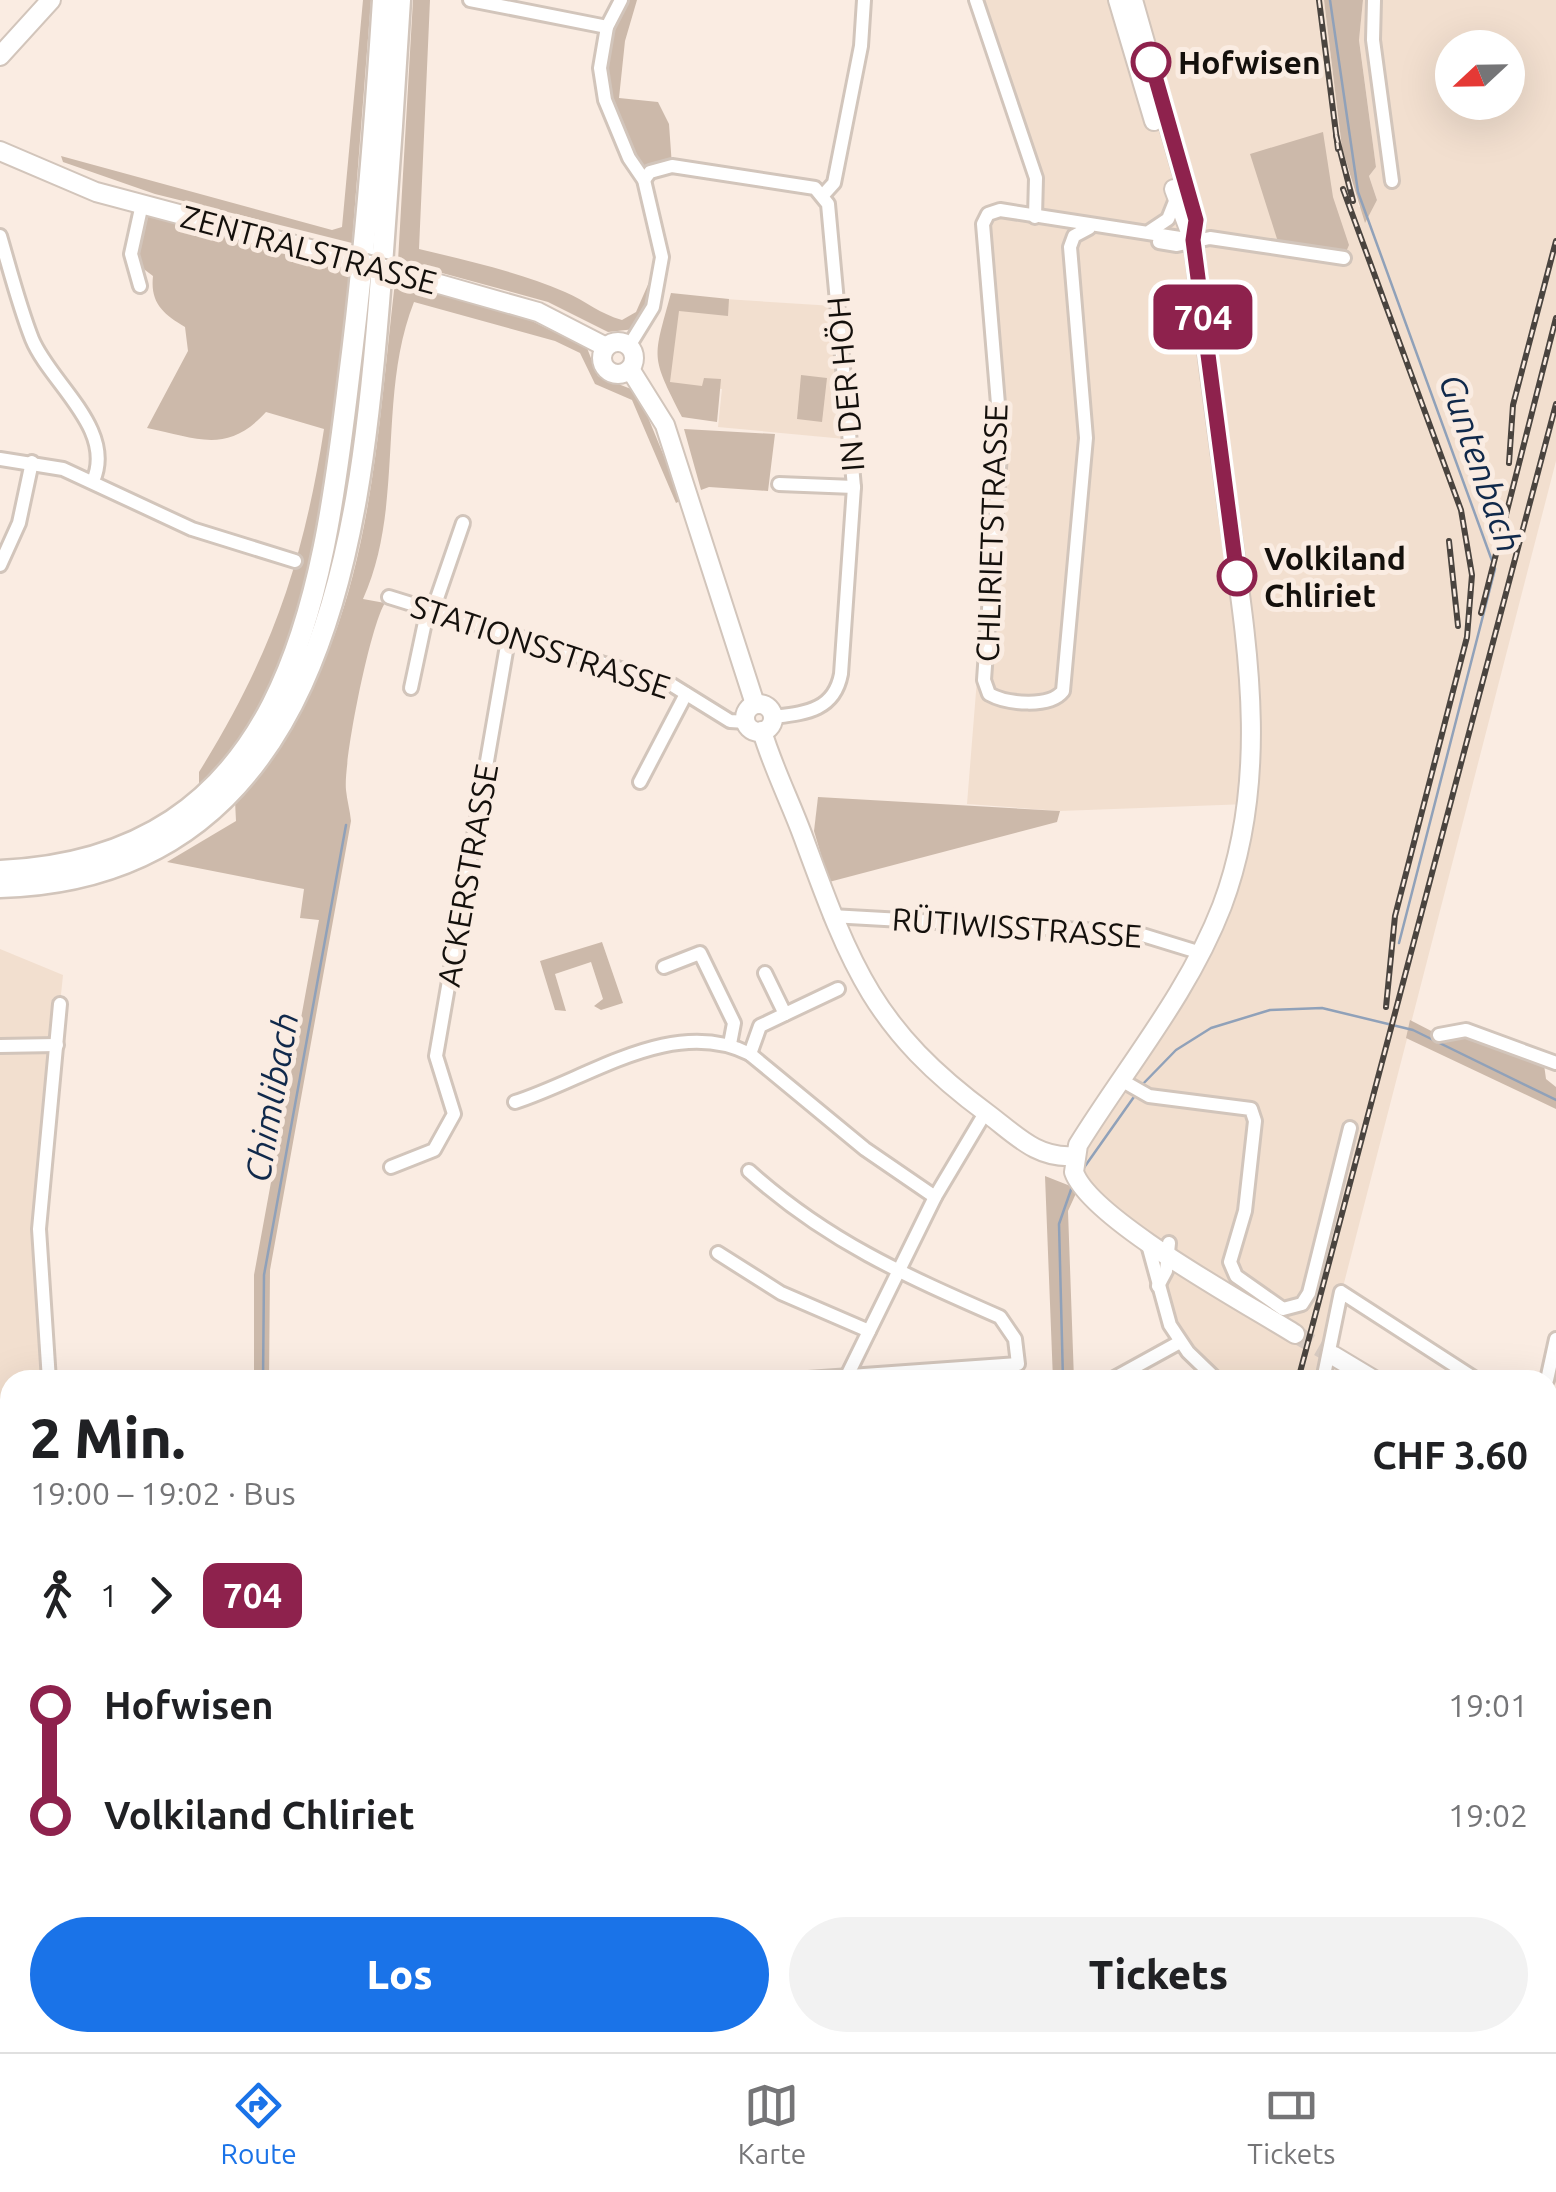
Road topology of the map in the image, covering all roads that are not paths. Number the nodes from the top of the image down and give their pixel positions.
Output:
1 (51, 0) edge
2 (384, 0) edge
3 (400, 0) edge
4 (470, 0) edge
5 (621, 0) edge
6 (864, 0) edge
7 (976, 0) edge
8 (1118, 0) edge
9 (1133, 0) edge
10 (1374, 0) edge
11 (607, 27) junction
12 (0, 56) edge
13 (4, 149) edge
14 (644, 180) junction
15 (1392, 181) dead end
16 (824, 194) junction
17 (1176, 196) junction
18 (142, 204) junction
19 (1035, 217) junction
20 (1089, 228) junction
21 (1148, 232) junction
22 (0, 236) edge
23 (1193, 240) junction
24 (1344, 258) dead end
25 (140, 286) dead end
26 (630, 346) junction
27 (606, 347) junction
28 (630, 369) junction
29 (0, 459) edge
30 (32, 462) junction
31 (93, 481) junction
32 (779, 484) dead end
33 (854, 487) junction
34 (463, 523) dead end
35 (295, 560) dead end
36 (0, 564) edge
37 (389, 597) dead end
38 (430, 609) junction
39 (510, 634) junction
40 (411, 688) dead end
41 (686, 694) junction
42 (760, 724) junction
43 (640, 782) dead end
44 (0, 871) edge
45 (0, 887) edge
46 (831, 916) junction
47 (1201, 952) junction
48 (664, 967) dead end
49 (765, 973) dead end
50 (838, 989) dead end
51 (60, 1004) dead end
52 (785, 1014) junction
53 (1440, 1035) dead end
54 (730, 1044) junction
55 (57, 1045) junction
56 (0, 1046) edge
57 (750, 1054) junction
58 (1556, 1063) edge
59 (1126, 1083) junction
60 (515, 1102) dead end
61 (986, 1113) junction
62 (1350, 1128) dead end
63 (391, 1167) dead end
64 (749, 1170) dead end
65 (1079, 1171) junction
66 (936, 1197) junction
67 (718, 1252) dead end
68 (1168, 1258) junction
69 (899, 1274) junction
70 (1252, 1307) junction
71 (868, 1331) junction
72 (1295, 1334) tunnel mouth
73 (1556, 1339) edge
74 (1180, 1342) junction
75 (1334, 1356) tunnel mouth
76 (1013, 1364) junction
77 (48, 1370) edge
78 (850, 1370) edge
79 (930, 1370) edge
80 (1012, 1370) edge
81 (1129, 1370) edge
82 (1208, 1370) edge
83 (1325, 1370) edge
84 (1357, 1370) edge
85 (1461, 1370) edge
86 (1549, 1370) edge

1 - 12 main road
2 - 44 highway
3 - 45 highway
4 - 11 street
5 - 11 street
6 - 16 street
7 - 19 street
8 - 17 main road
9 - 23 main road
10 - 15 street
11 - 14 street
13 - 18 main road, ZENTRALSTRASSE
14 - 16 street
14 - 26 street
16 - 33 street, IN DER HÖH
17 - 21 street
17 - 23 main road
18 - 25 street
18 - 27 main road, ZENTRALSTRASSE, bridge
19 - 20 street, CHLIRIETSTRASSE
19 - 20 street, CHLIRIETSTRASSE
19 - 21 street, CHLIRIETSTRASSE
20 - 23 street, CHLIRIETSTRASSE
21 - 23 street, CHLIRIETSTRASSE
22 - 31 street
23 - 24 street
23 - 47 main road
26 - 27 main road
26 - 28 main road
27 - 28 main road
28 - 42 main road
29 - 30 street
30 - 31 street
30 - 36 street
31 - 35 street
32 - 33 street
33 - 42 street, IN DER HÖH
34 - 38 street
37 - 38 street, STATIONSSTRASSE
38 - 39 street, STATIONSSTRASSE
38 - 40 street
39 - 41 street, STATIONSSTRASSE
39 - 63 street, ACKERSTRASSE
41 - 42 street, STATIONSSTRASSE
41 - 43 street
42 - 46 main road
46 - 47 street, RÜTIWISSTRASSE
46 - 61 main road
47 - 59 main road
48 - 54 street
49 - 52 street
50 - 52 street
51 - 55 street
52 - 57 street
53 - 58 street
54 - 57 street
54 - 60 street
55 - 56 street
55 - 77 street
57 - 66 street
59 - 62 street
59 - 65 main road
61 - 65 main road
61 - 66 street
64 - 69 street
65 - 68 main road
65 - 68 main road
66 - 69 street
67 - 71 street
68 - 70 main road
68 - 70 main road
68 - 74 street
69 - 71 street
69 - 76 street
70 - 72 main road
71 - 78 street
73 - 86 street
74 - 81 street
74 - 82 street
75 - 84 main road
76 - 79 street
76 - 80 street
83 - 85 street

